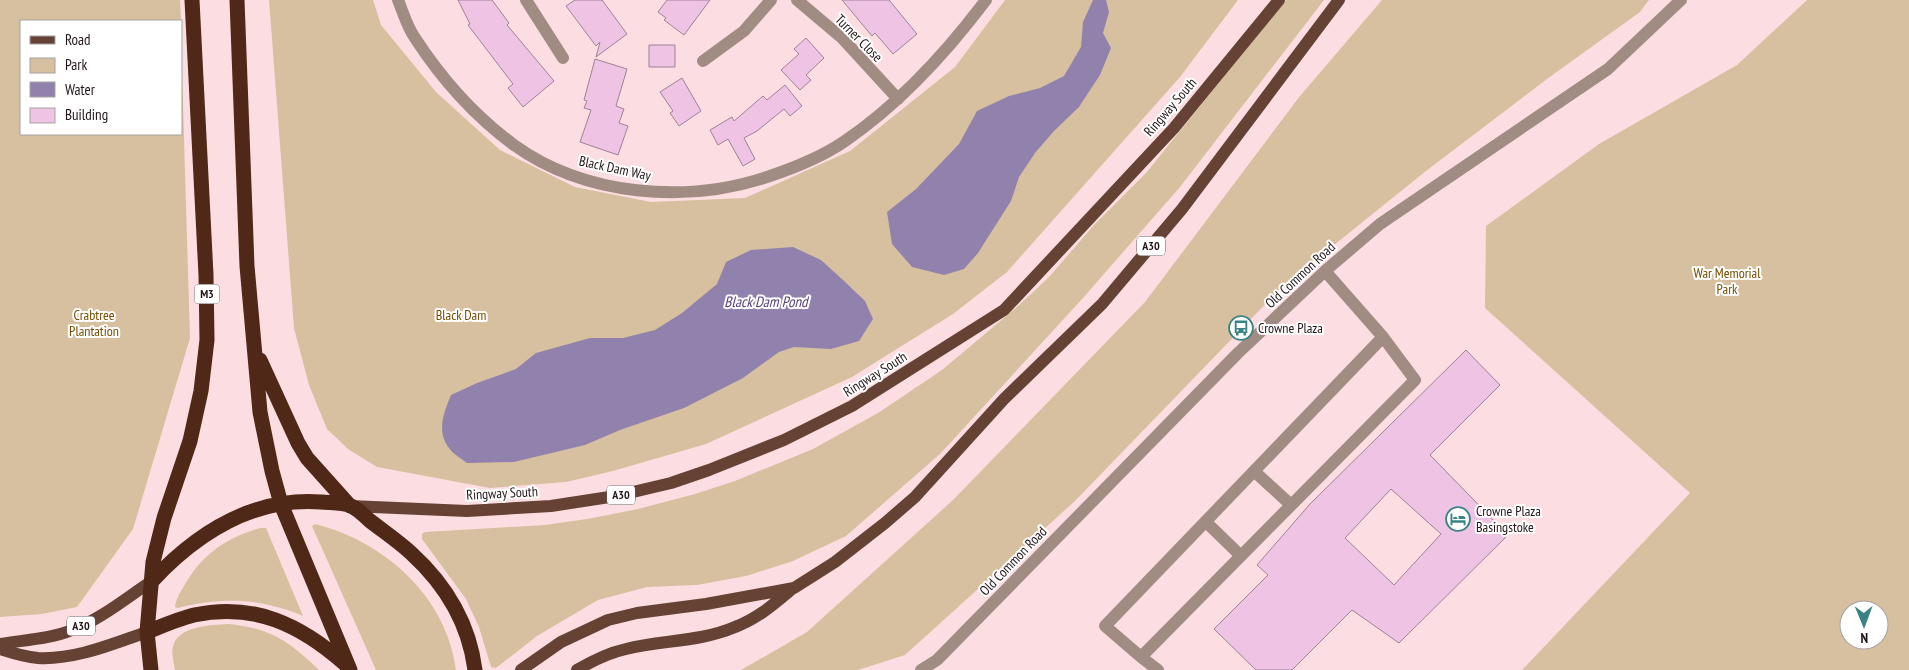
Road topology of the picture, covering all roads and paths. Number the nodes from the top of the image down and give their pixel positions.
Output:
1 (192, 0) edge
2 (237, 0) edge
3 (398, 0) edge
4 (771, 0) edge
5 (796, 0) edge
6 (986, 0) edge
7 (1278, 0) edge
8 (1339, 0) edge
9 (1680, 0) edge
10 (528, 1) edge
11 (744, 31) junction
12 (736, 51) dead end
13 (563, 58) dead end
14 (703, 61) dead end
15 (898, 99) junction
16 (1325, 271) junction
17 (1383, 337) junction
18 (255, 350) junction
19 (1254, 471) junction
20 (281, 504) junction
21 (1292, 505) junction
22 (350, 506) junction
23 (1206, 522) junction
24 (1241, 556) junction
25 (152, 581) junction
26 (794, 588) junction
27 (147, 632) junction
28 (0, 644) edge
29 (0, 649) edge
30 (1141, 657) junction
31 (935, 665) edge
32 (349, 669) edge
33 (151, 670) edge
34 (475, 670) edge
35 (520, 670) edge
36 (577, 670) edge
37 (922, 670) edge
38 (1158, 670) edge

1 - 25 highway, M3
2 - 18 highway
3 - 15 street, Black Dam Way
4 - 11 street
5 - 15 street, Turner Close
6 - 15 street, Black Dam Way
7 - 22 main road, Ringway South / A30
8 - 26 main road, A30
9 - 16 street, Old Common Road
10 - 13 street
11 - 12 street
11 - 14 street
16 - 17 street
16 - 31 street, Old Common Road
17 - 19 street
17 - 21 street
18 - 20 highway
18 - 22 highway
19 - 21 street
19 - 23 street
20 - 22 highway
20 - 25 highway
20 - 32 highway
21 - 24 street
22 - 34 highway
23 - 24 street
23 - 30 street
24 - 30 street
25 - 27 highway
25 - 28 main road, A30
26 - 35 main road, A30
26 - 36 main road
27 - 29 main road
27 - 32 highway
27 - 33 highway
30 - 38 street
31 - 37 street, Old Common Road

